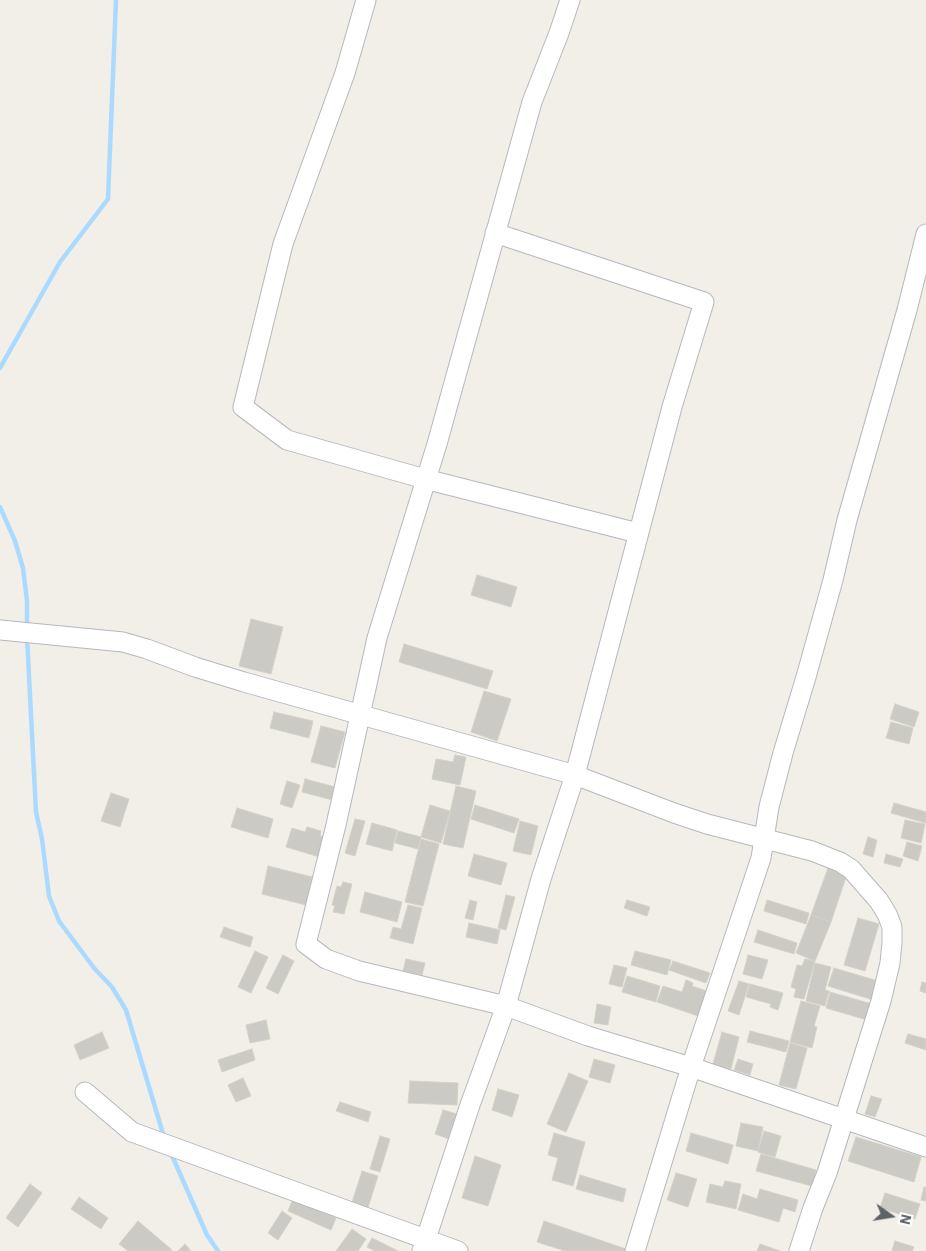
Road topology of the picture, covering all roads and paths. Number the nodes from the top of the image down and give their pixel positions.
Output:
1 (366, 0) edge
2 (570, 0) edge
3 (495, 233) junction
4 (926, 234) edge
5 (426, 479) junction
6 (638, 533) junction
7 (0, 630) edge
8 (359, 715) junction
9 (575, 775) junction
10 (764, 838) junction
11 (506, 1006) junction
12 (691, 1067) junction
13 (85, 1092) dead end
14 (844, 1118) junction
15 (926, 1147) edge
16 (424, 1246) edge
17 (458, 1251) edge
18 (635, 1251) edge
19 (799, 1251) edge

1 - 5 street
2 - 3 street
3 - 5 street
3 - 6 street
4 - 10 street
5 - 6 street
5 - 8 street
6 - 9 street
7 - 8 street
8 - 9 street
8 - 11 street
9 - 10 street
9 - 11 street
10 - 12 street
10 - 14 street
11 - 12 street
11 - 16 street
12 - 14 street
12 - 18 street
13 - 16 street
14 - 15 street
14 - 19 street
16 - 17 street

